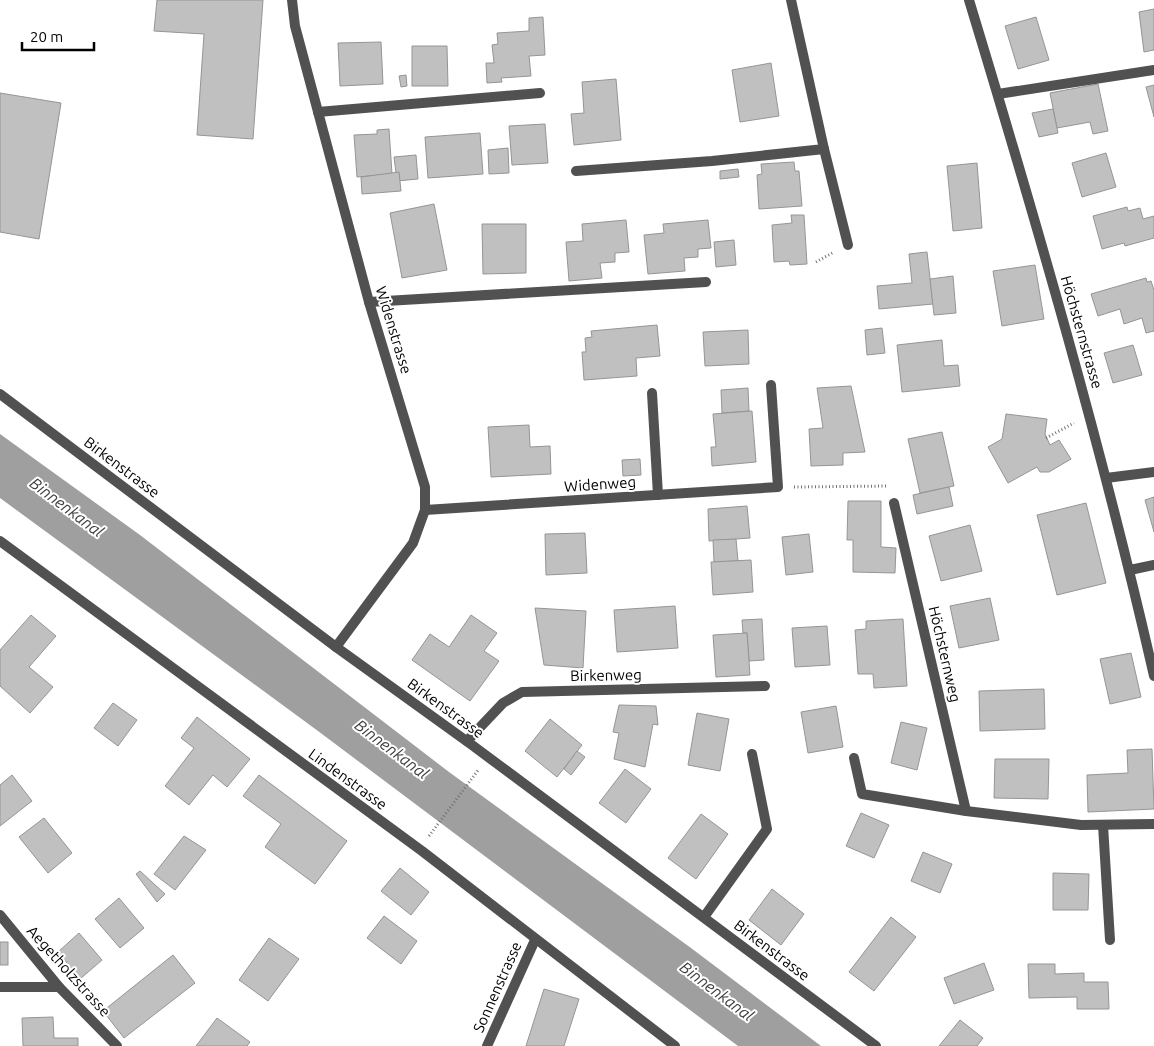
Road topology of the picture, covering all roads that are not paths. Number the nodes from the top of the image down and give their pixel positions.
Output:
1 (292, 0) edge
2 (791, 0) edge
3 (969, 0) edge
4 (1154, 70) edge
5 (540, 93) dead end
6 (998, 94) junction
7 (318, 112) junction
8 (824, 149) junction
9 (576, 171) dead end
10 (848, 245) dead end
11 (706, 282) dead end
12 (369, 302) junction
13 (771, 385) dead end
14 (652, 393) dead end
15 (0, 394) edge
16 (1154, 472) edge
17 (1106, 478) junction
18 (658, 495) junction
19 (894, 503) road end
20 (424, 510) junction
21 (0, 541) edge
22 (1154, 565) edge
23 (1130, 570) junction
24 (336, 647) junction
25 (1154, 676) edge
26 (766, 686) dead end
27 (467, 741) junction
28 (752, 754) dead end
29 (854, 758) dead end
30 (966, 811) junction
31 (1154, 824) edge
32 (1103, 825) junction
33 (0, 915) edge
34 (704, 917) junction
35 (535, 940) junction
36 (1110, 940) dead end
37 (0, 987) edge
38 (59, 987) junction
39 (117, 1046) edge
40 (488, 1046) edge
41 (675, 1046) edge
42 (876, 1046) edge

1 - 7 street, Widenstrasse
2 - 8 street
3 - 6 street, Höchsternstrasse
4 - 6 street
5 - 7 street
6 - 17 street, Höchsternstrasse
7 - 12 street, Widenstrasse
8 - 9 street
8 - 10 street
11 - 12 street
12 - 20 street, Widenstrasse
13 - 18 street, Widenweg
14 - 18 street
15 - 24 street, Birkenstrasse
16 - 17 street
17 - 23 street, Höchsternstrasse
18 - 20 street, Widenweg
19 - 30 street, Höchsternweg
20 - 24 street, Widenstrasse
21 - 35 street, Lindenstrasse
22 - 23 street
23 - 25 street, Höchsternstrasse
24 - 27 street, Birkenstrasse
26 - 27 street, Birkenweg
27 - 34 street, Birkenstrasse
28 - 34 street
29 - 30 street
30 - 32 street
31 - 32 street
32 - 36 street
33 - 38 street, Aegetholzstrasse
34 - 42 street, Birkenstrasse
35 - 40 street, Sonnenstrasse
35 - 41 street, Lindenstrasse
37 - 38 street
38 - 39 street, Aegetholzstrasse

